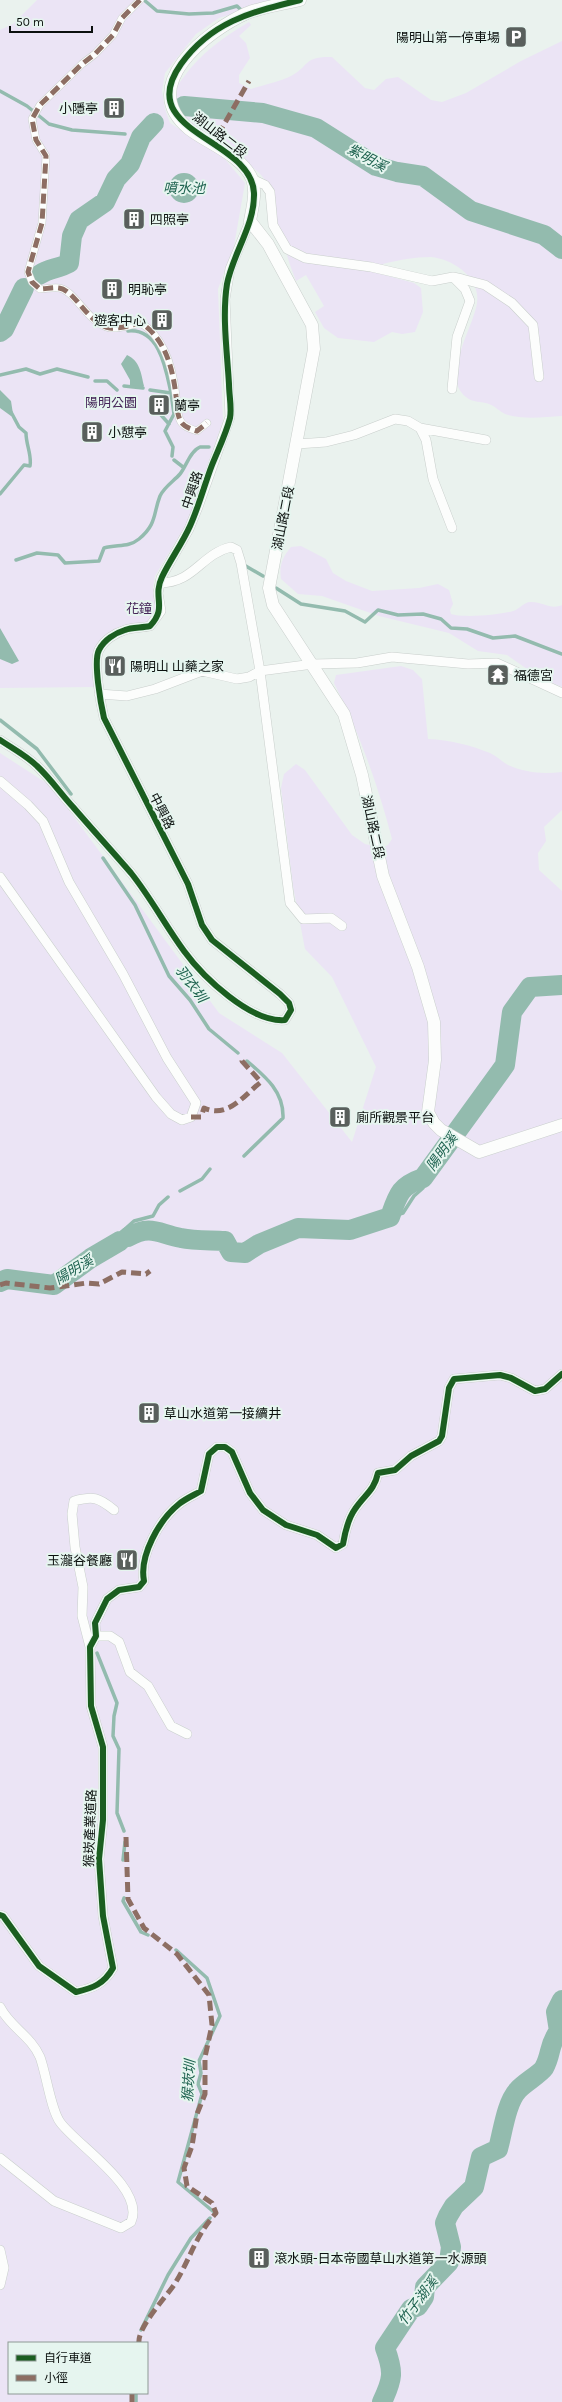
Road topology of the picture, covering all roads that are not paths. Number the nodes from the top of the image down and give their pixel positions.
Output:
1 (300, 0) edge
2 (139, 1) edge
3 (252, 180) junction
4 (250, 221) junction
5 (452, 277) junction
6 (539, 377) dead end
7 (452, 389) dead end
8 (207, 423) dead end
9 (420, 428) junction
10 (486, 440) dead end
11 (297, 444) junction
12 (452, 528) dead end
13 (160, 583) junction
14 (313, 664) junction
15 (260, 671) junction
16 (562, 693) edge
17 (98, 694) junction
18 (0, 740) edge
19 (0, 781) edge
20 (0, 877) edge
21 (342, 926) dead end
22 (562, 1126) edge
23 (562, 1374) edge
24 (114, 1510) dead end
25 (96, 1636) junction
26 (90, 1647) junction
27 (187, 1734) dead end
28 (0, 1915) edge
29 (0, 2008) edge
30 (0, 2158) edge
31 (0, 2250) edge
32 (0, 2286) edge

1 - 3 street, 湖山路二段
2 - 8 street
3 - 4 street
3 - 5 street
4 - 11 street, 湖山路二段
4 - 13 street, 中興路
5 - 6 street
5 - 7 street
9 - 10 street
9 - 11 street
9 - 12 street
11 - 14 street, 湖山路二段
13 - 15 street
13 - 17 street, 中興路
14 - 15 street
14 - 16 street
14 - 22 street, 湖山路二段
15 - 17 street
15 - 21 street
17 - 18 street, 中興路
19 - 20 street
23 - 25 street, 猴崁產業道路
24 - 26 street
25 - 26 street, 猴崁產業道路
25 - 27 street
26 - 28 street, 猴崁產業道路
29 - 30 street
31 - 32 street

